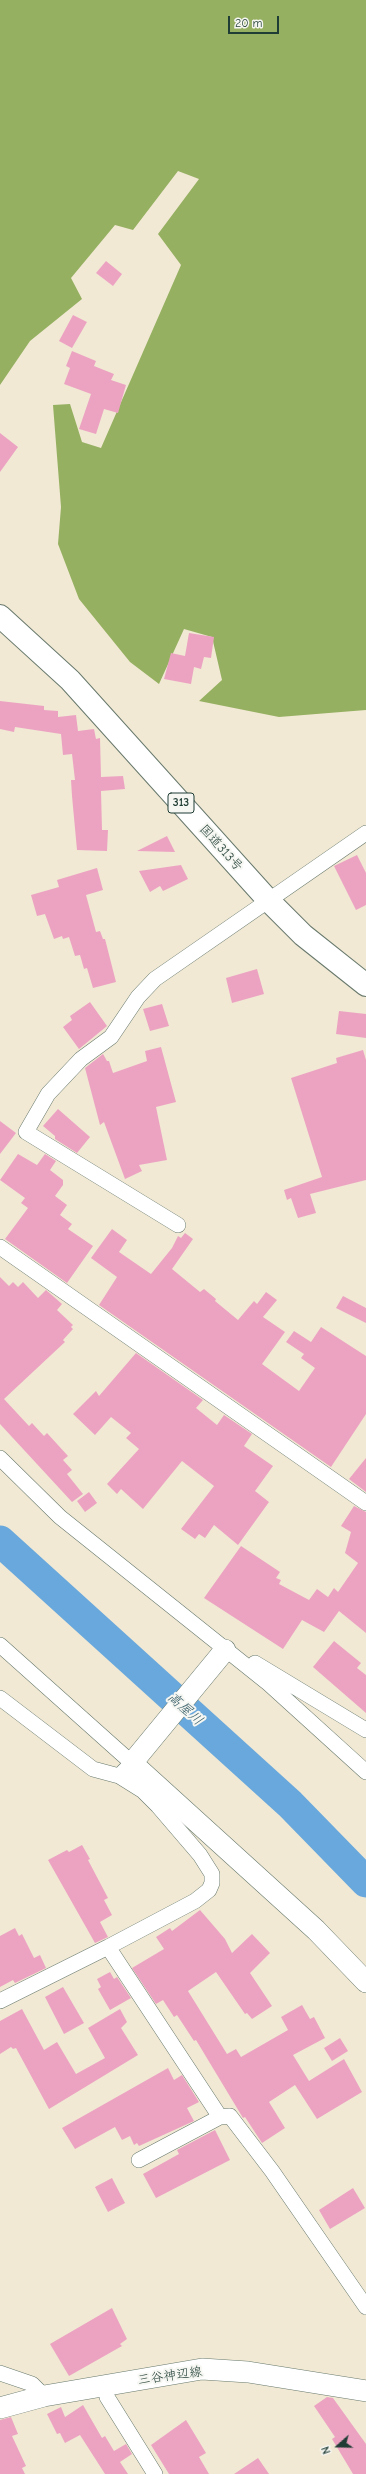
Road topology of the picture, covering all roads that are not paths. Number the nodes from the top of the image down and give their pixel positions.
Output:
1 (0, 616) edge
2 (366, 833) edge
3 (269, 901) junction
4 (366, 985) edge
5 (178, 1225) dead end
6 (0, 1246) edge
7 (0, 1458) edge
8 (366, 1503) edge
9 (0, 1645) edge
10 (230, 1654) junction
11 (0, 1698) edge
12 (366, 1730) edge
13 (126, 1770) junction
14 (366, 1772) edge
15 (108, 1948) junction
16 (366, 1982) edge
17 (0, 2001) edge
18 (220, 2117) junction
19 (140, 2160) dead end
20 (366, 2307) edge
21 (0, 2372) edge
22 (106, 2386) junction
23 (366, 2391) edge
24 (44, 2396) junction
25 (0, 2408) edge
26 (155, 2474) edge

1 - 3 highway, 国道313号 / 313
2 - 3 street
3 - 4 highway, 国道313号 / 313
3 - 5 street
6 - 8 street
7 - 10 street
9 - 13 street
10 - 12 street
10 - 13 street
10 - 14 street
11 - 13 street
13 - 15 street
13 - 16 street
15 - 17 street
15 - 18 street
18 - 19 street
18 - 20 street
21 - 24 street
22 - 23 street, 三谷神辺線
22 - 24 street, 三谷神辺線
22 - 26 street
24 - 25 street, 三谷神辺線

